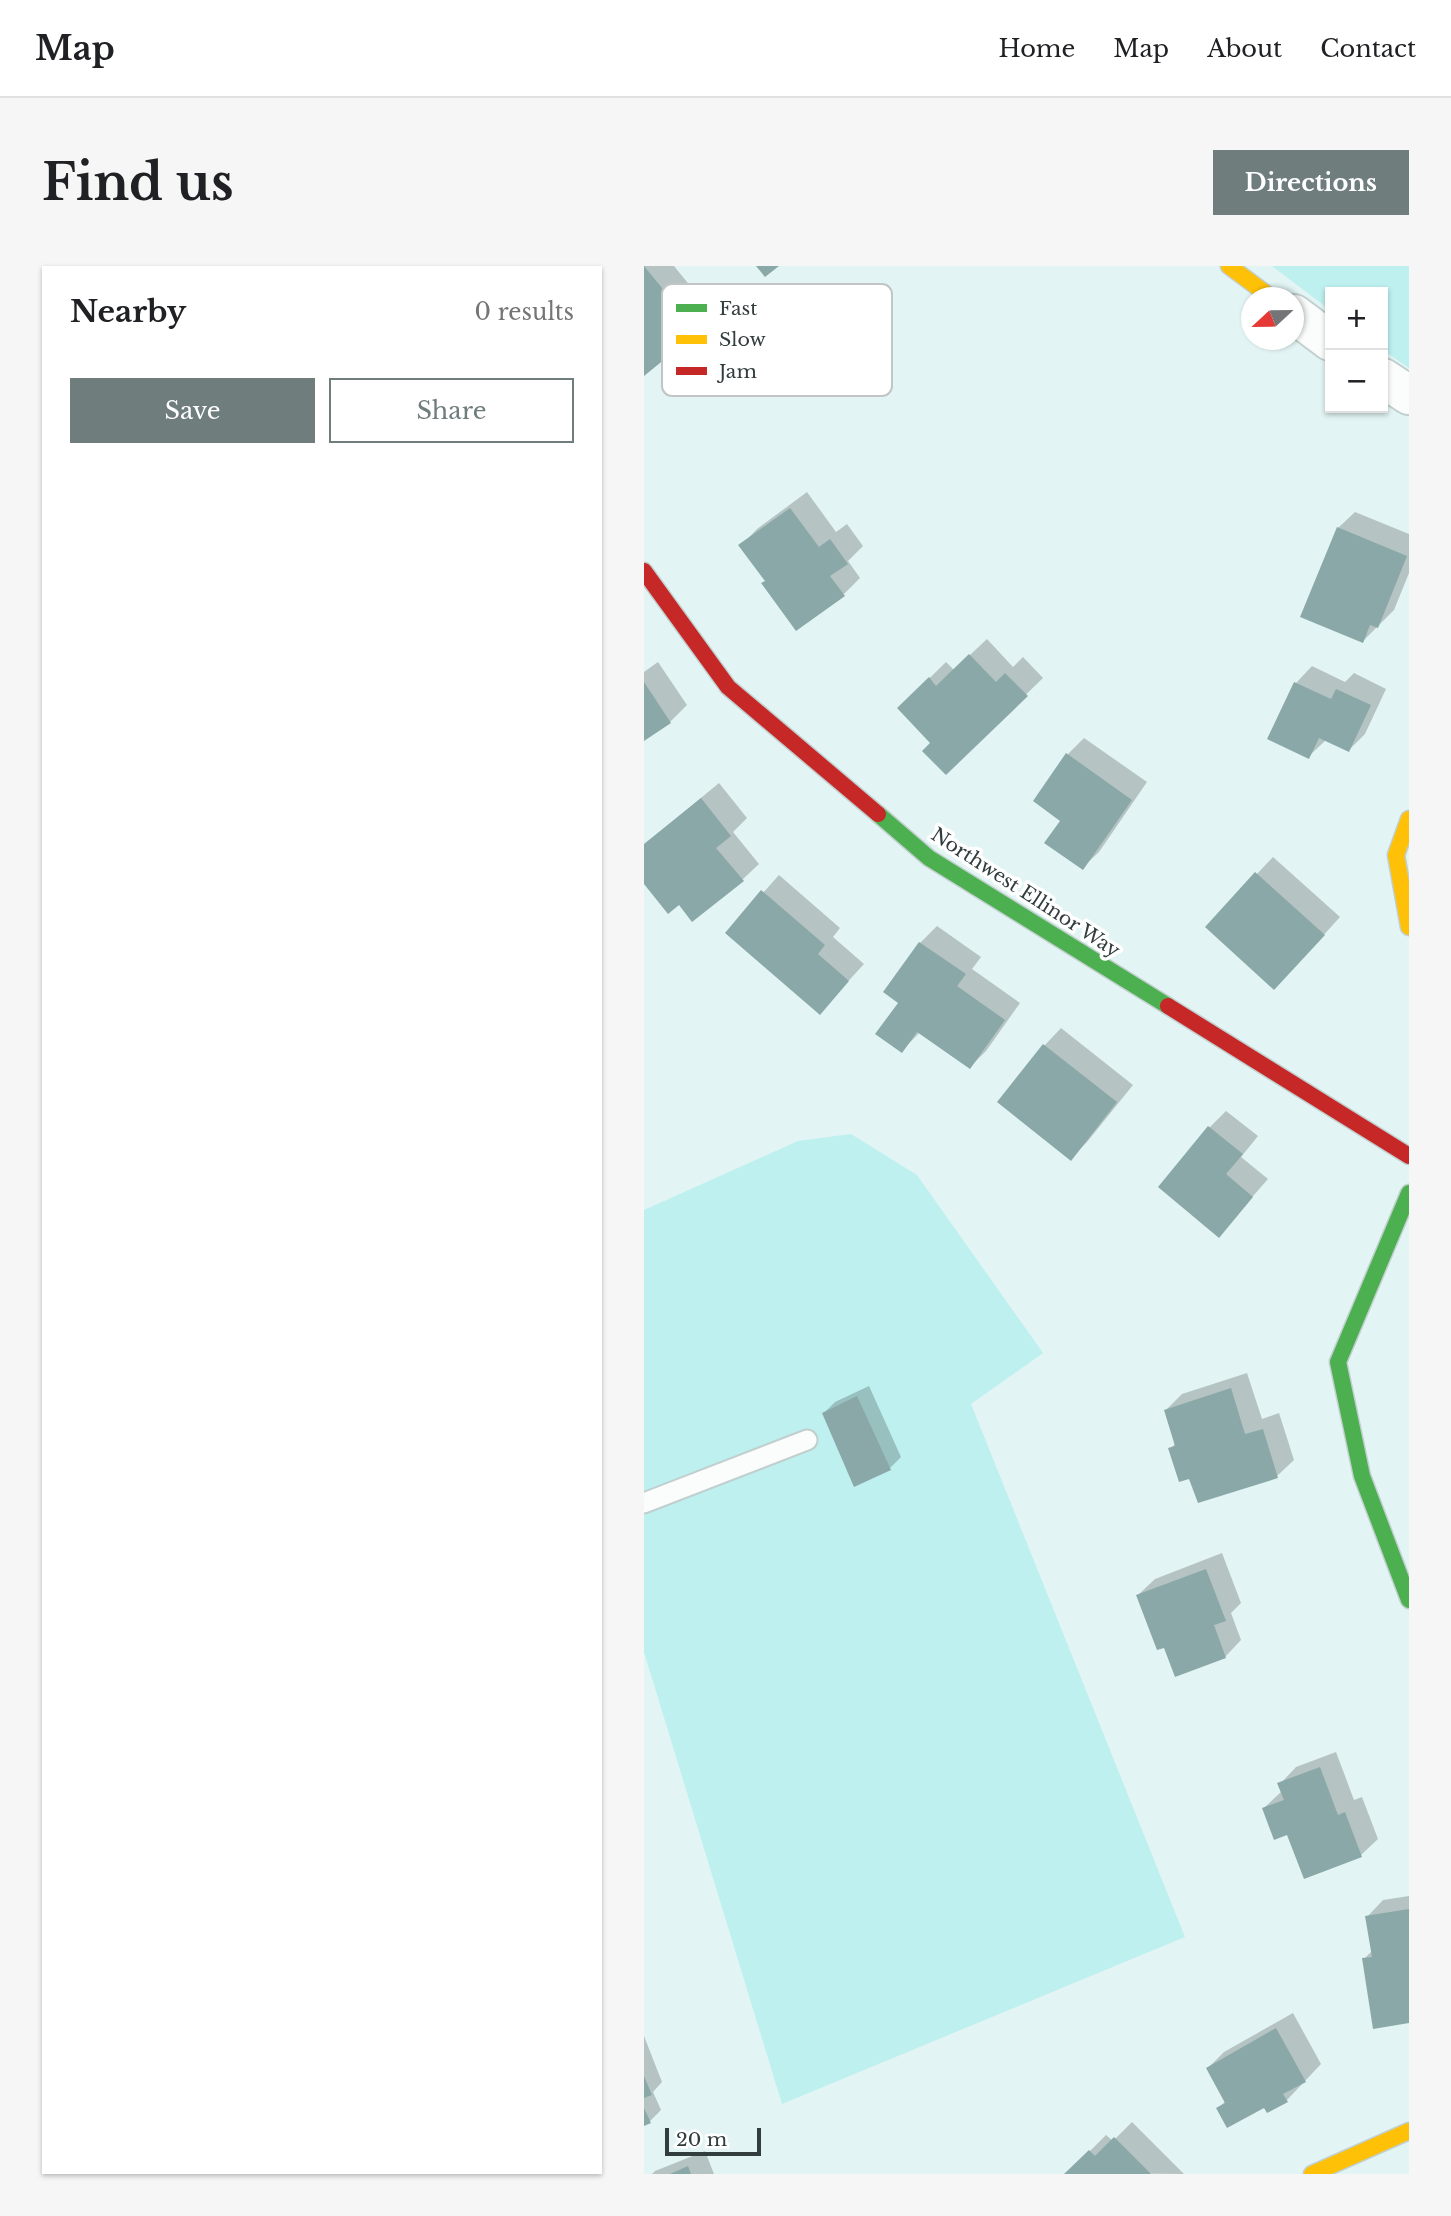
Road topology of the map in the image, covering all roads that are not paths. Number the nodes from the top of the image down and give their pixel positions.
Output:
1 (1229, 266) edge
2 (1257, 287) edge
3 (1304, 322) edge
4 (1325, 337) edge
5 (1388, 381) edge
6 (1409, 395) edge
7 (644, 571) edge
8 (1409, 819) edge
9 (1409, 927) edge
10 (1409, 1156) edge
11 (1409, 1193) edge
12 (807, 1440) dead end
13 (644, 1503) edge
14 (1409, 1600) edge
15 (1409, 2131) edge
16 (1312, 2174) edge

1 - 2 street
3 - 4 street
5 - 6 street
7 - 10 street, Northwest Ellinor Way
8 - 9 street
11 - 14 street
12 - 13 lane
15 - 16 street

